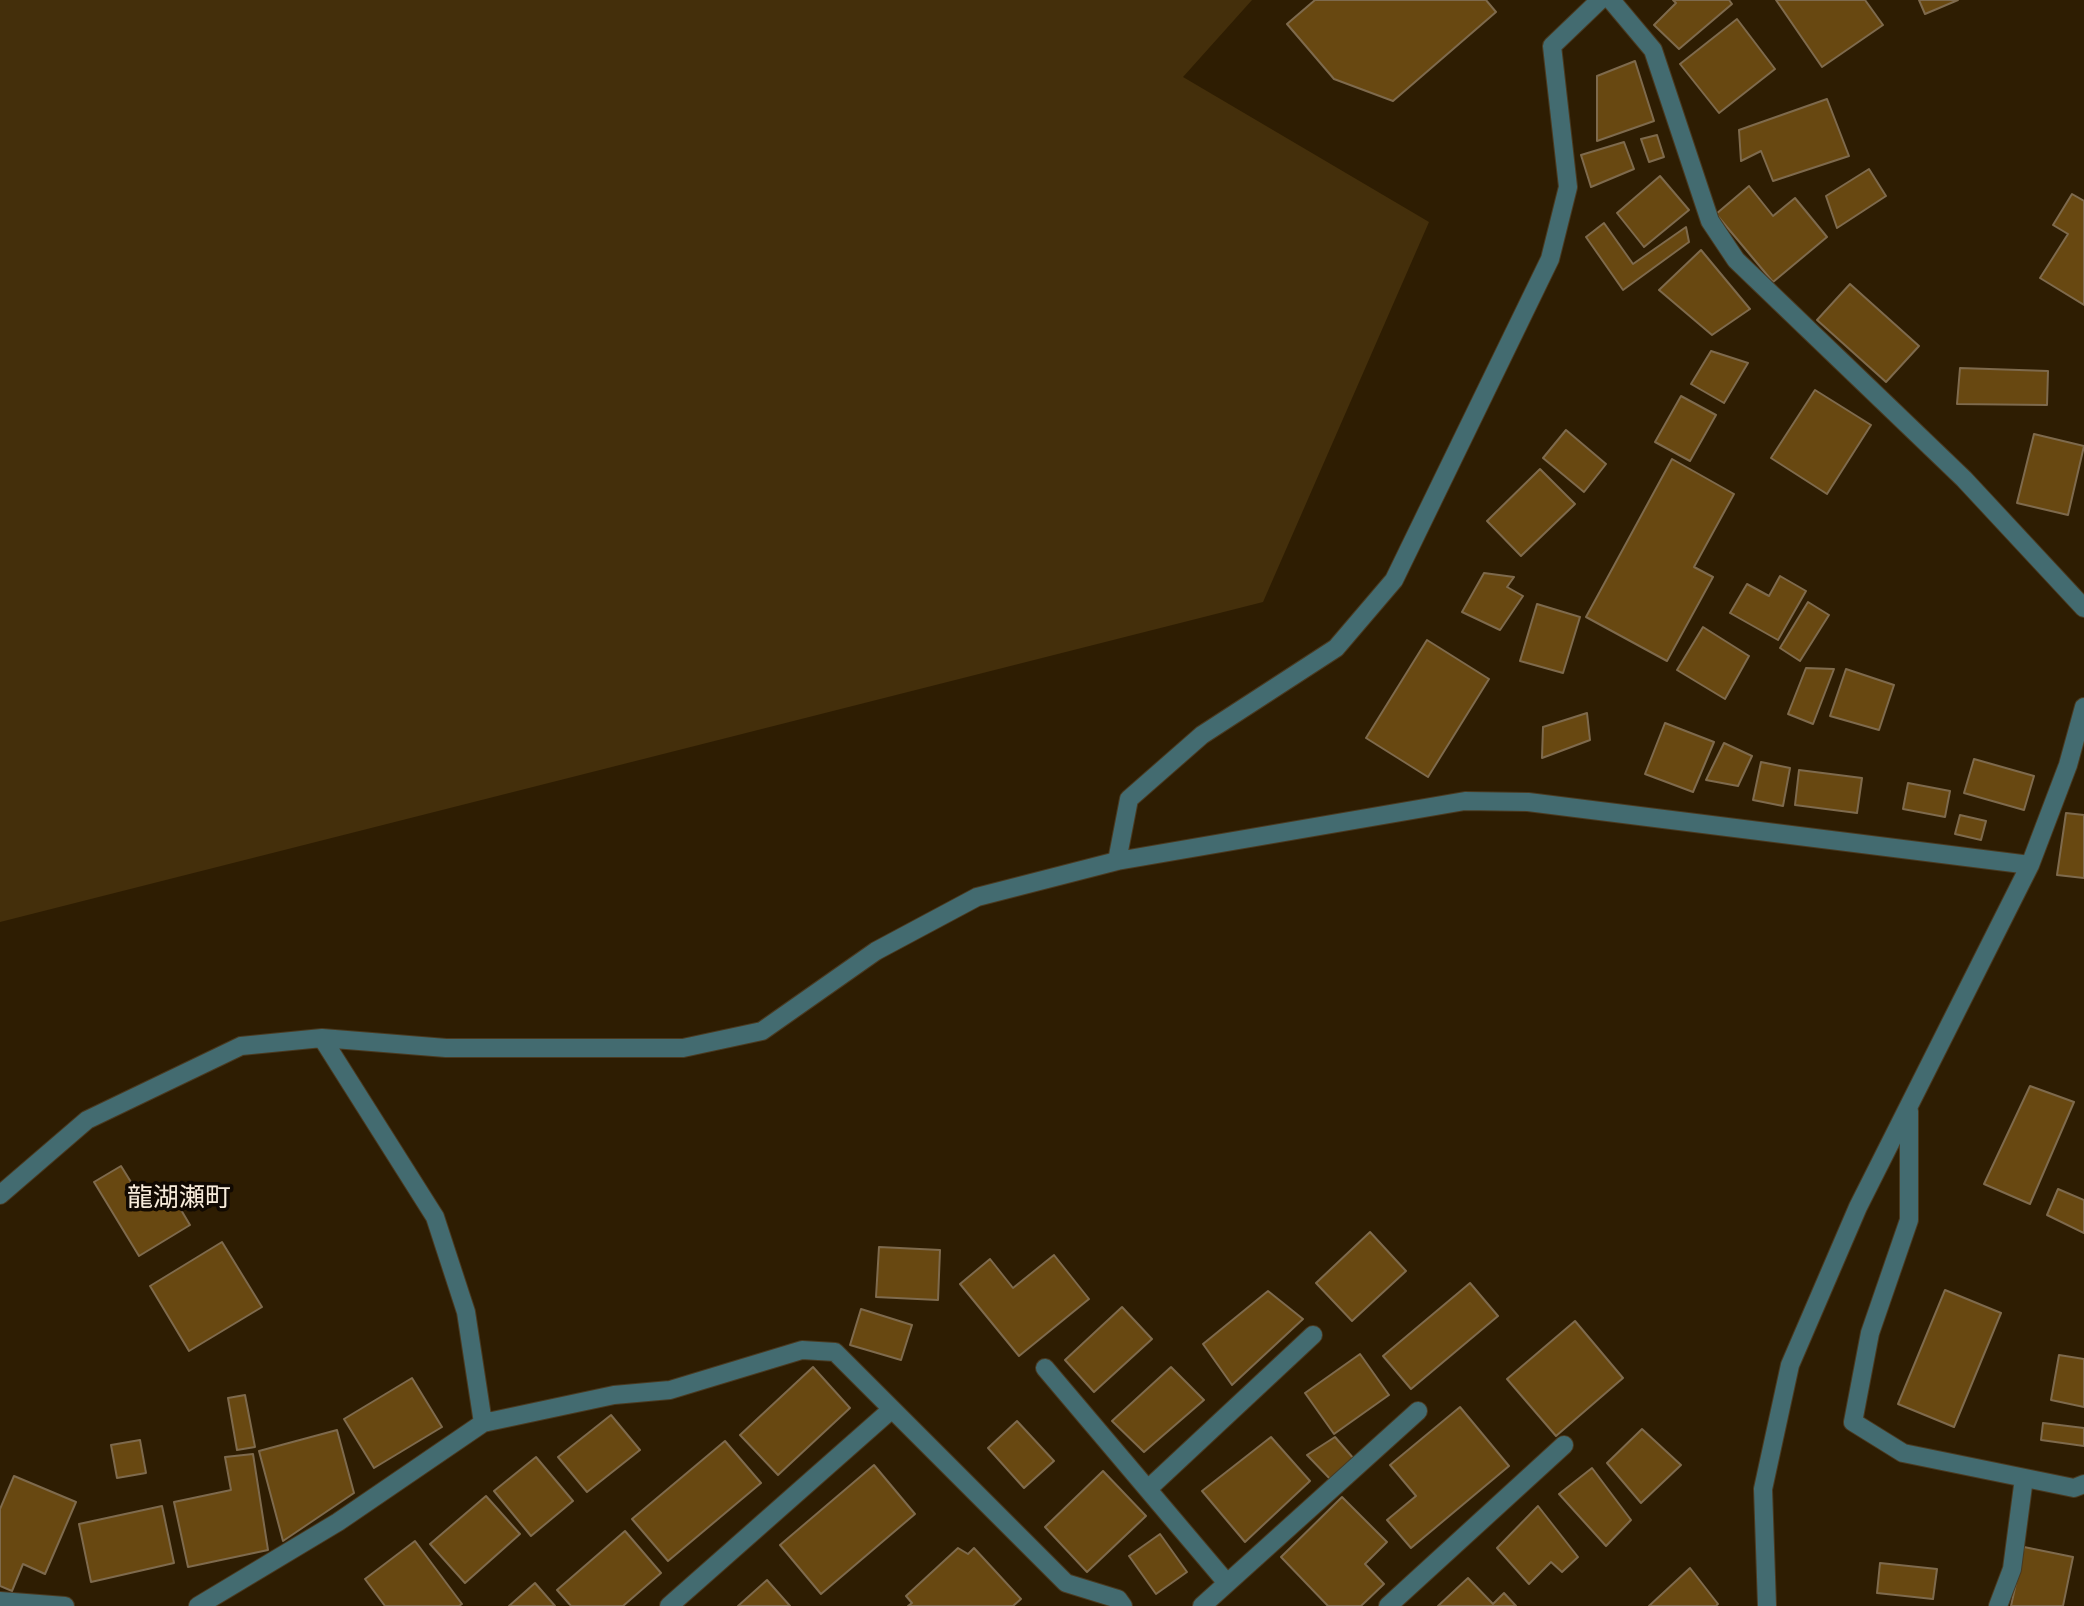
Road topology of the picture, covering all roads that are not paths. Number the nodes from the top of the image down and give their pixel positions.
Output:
1 (1600, 0) edge
2 (1611, 0) edge
3 (2084, 608) edge
4 (2084, 707) edge
5 (1117, 861) junction
6 (2030, 865) junction
7 (321, 1038) junction
8 (1909, 1107) junction
9 (0, 1195) edge
10 (1313, 1335) dead end
11 (1045, 1368) dead end
12 (892, 1409) junction
13 (1418, 1411) dead end
14 (483, 1423) junction
15 (1564, 1445) dead end
16 (2024, 1478) junction
17 (2084, 1484) edge
18 (1148, 1489) junction
19 (1227, 1583) junction
20 (0, 1601) edge
21 (65, 1606) edge
22 (198, 1606) edge
23 (669, 1606) edge
24 (1123, 1606) edge
25 (1202, 1606) edge
26 (1388, 1606) edge
27 (1768, 1606) edge
28 (1998, 1606) edge

1 - 5 street
2 - 3 street
4 - 6 street
5 - 6 street
5 - 7 street
6 - 8 street
7 - 9 street
7 - 14 street
8 - 16 street
8 - 27 street
10 - 18 street
11 - 18 street
12 - 14 street
12 - 23 street
12 - 24 street
13 - 19 street
14 - 22 street
15 - 26 street
16 - 17 street
16 - 28 street
18 - 19 street
19 - 25 street
20 - 21 street

